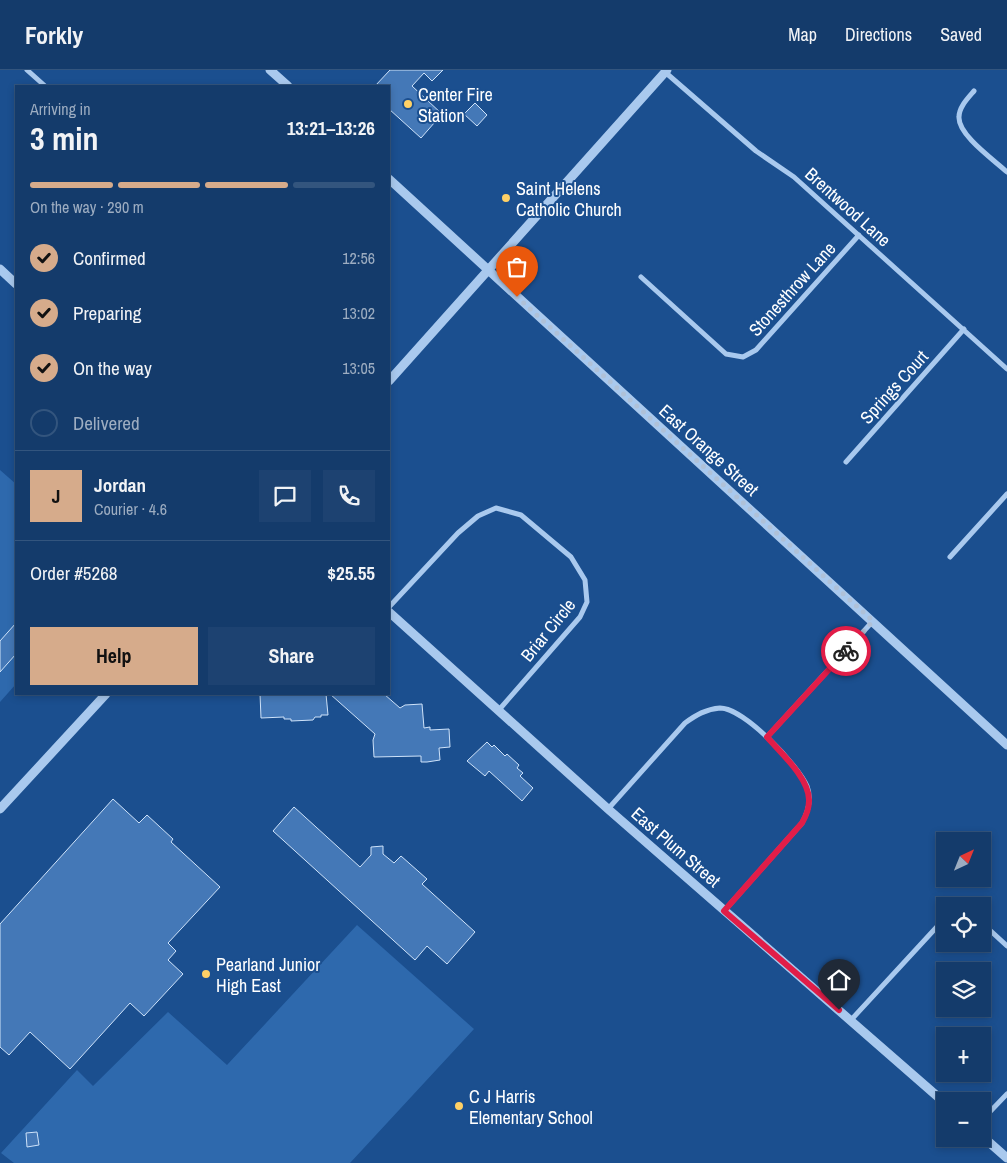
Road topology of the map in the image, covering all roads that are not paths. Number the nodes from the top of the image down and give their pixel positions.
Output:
1 (27, 70) edge
2 (270, 70) edge
3 (666, 71) edge
4 (44, 85) edge
5 (287, 85) edge
6 (974, 90) dead end
7 (1007, 172) edge
8 (390, 180) edge
9 (859, 235) junction
10 (0, 269) edge
11 (488, 271) junction
12 (641, 277) dead end
13 (15, 283) edge
14 (964, 330) junction
15 (1007, 369) edge
16 (390, 380) edge
17 (846, 462) dead end
18 (1007, 494) edge
19 (950, 558) dead end
20 (390, 606) edge
21 (390, 613) edge
22 (873, 621) junction
23 (105, 695) edge
24 (498, 711) junction
25 (767, 737) junction
26 (1007, 745) edge
27 (0, 809) edge
28 (608, 809) junction
29 (724, 911) junction
30 (936, 928) edge
31 (991, 931) edge
32 (1007, 946) edge
33 (851, 1020) junction
34 (1007, 1094) edge
35 (936, 1095) edge
36 (991, 1111) edge
37 (991, 1144) edge
38 (1007, 1158) edge

1 - 4 street
2 - 5 street
3 - 9 street, Brentwood Lane
3 - 11 street
6 - 7 street
8 - 11 street, East Orange Street
9 - 12 street, Stonesthrow Lane
9 - 14 street, Brentwood Lane
10 - 13 street
11 - 16 street
11 - 22 street, East Orange Street
14 - 15 street, Brentwood Lane
14 - 17 street, Springs Court
18 - 19 street
20 - 24 street, Briar Circle
21 - 24 street, East Plum Street
22 - 25 street
22 - 26 street, East Orange Street
23 - 27 street
24 - 28 street, East Plum Street
25 - 28 street
25 - 29 street
28 - 29 street, East Plum Street
29 - 33 street, East Plum Street
30 - 33 street
31 - 32 street
33 - 35 street, East Plum Street
34 - 36 street
37 - 38 street

